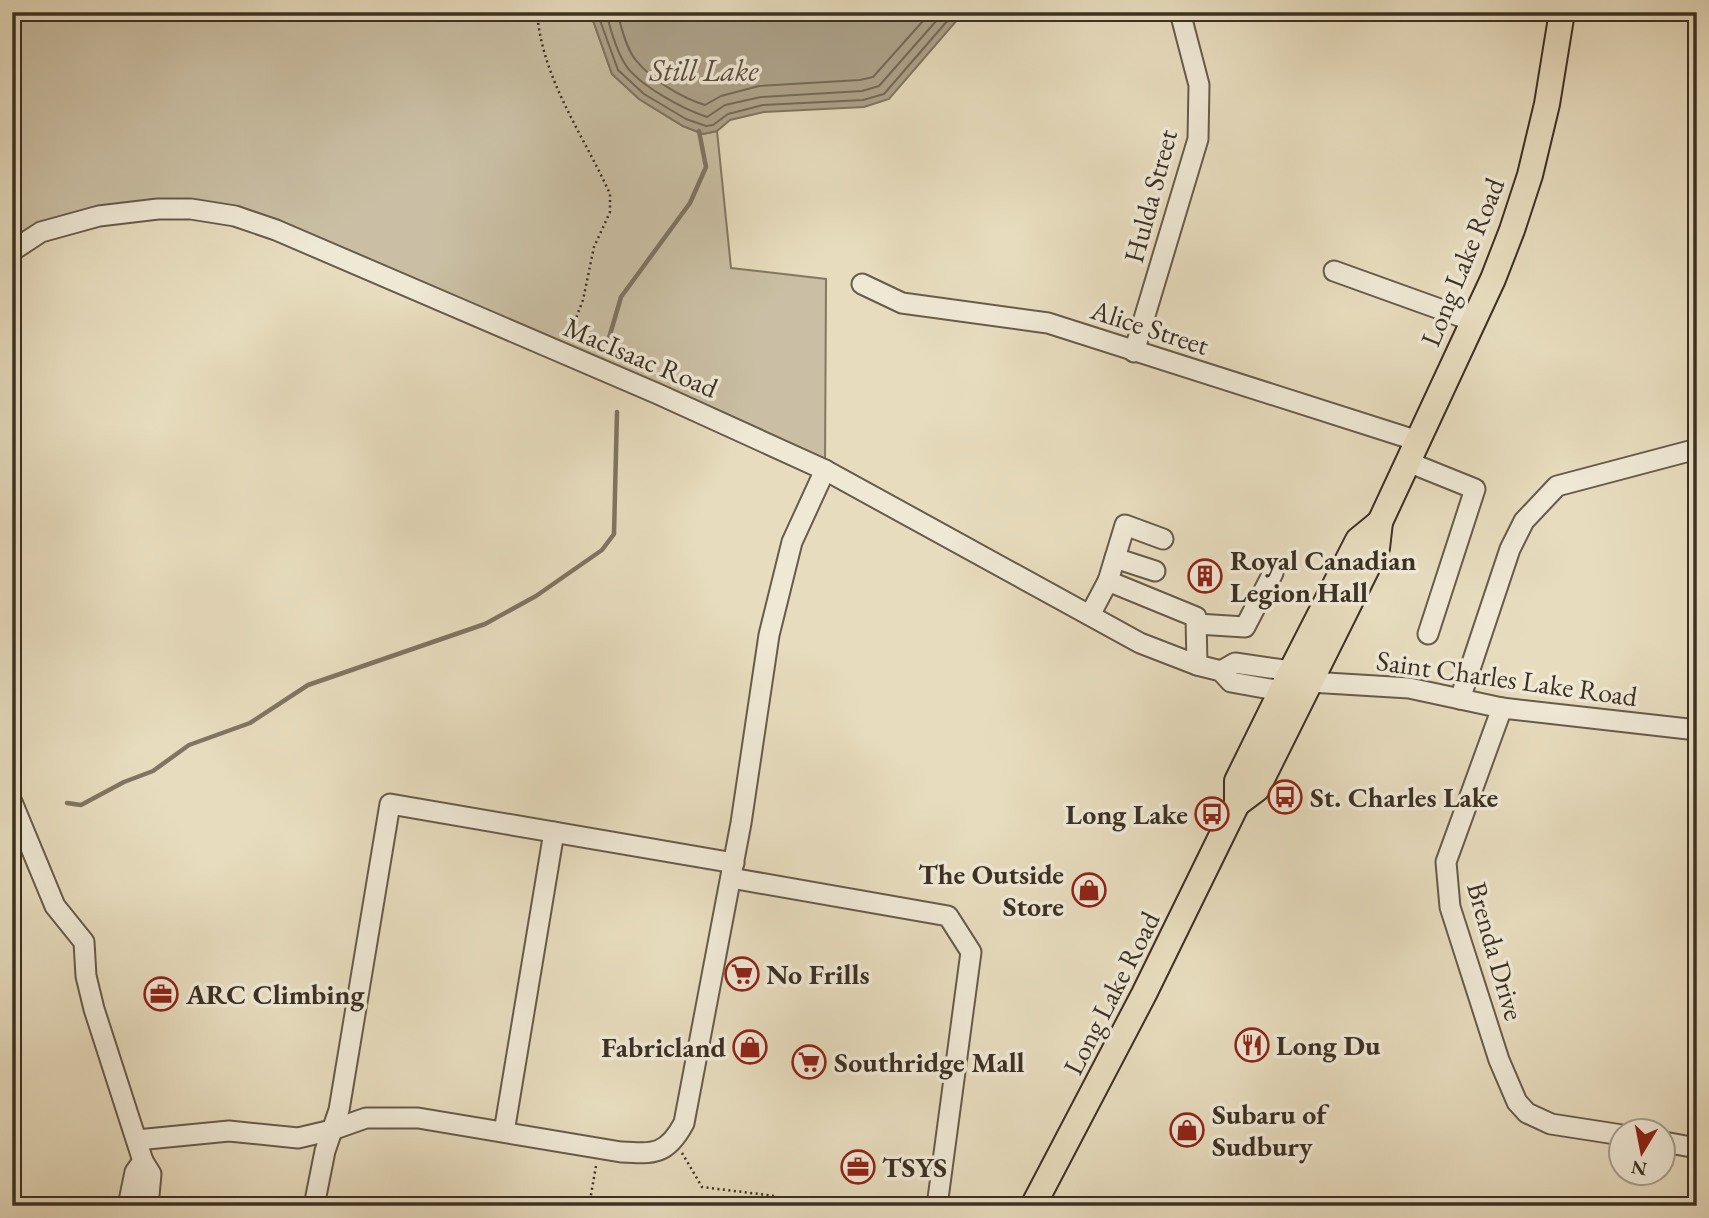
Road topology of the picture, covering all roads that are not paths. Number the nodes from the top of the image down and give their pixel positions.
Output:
1 (1180, 12) edge
2 (1562, 12) edge
3 (12, 251) edge
4 (1334, 271) dead end
5 (862, 284) dead end
6 (1473, 321) junction
7 (1134, 352) junction
8 (1697, 449) edge
9 (1413, 451) junction
10 (825, 470) junction
11 (1163, 539) dead end
12 (1115, 558) junction
13 (1155, 571) dead end
14 (1273, 573) dead end
15 (1108, 582) junction
16 (1090, 615) junction
17 (1196, 624) junction
18 (1428, 634) dead end
19 (1197, 665) junction
20 (1294, 681) junction
21 (1461, 699) junction
22 (1502, 708) junction
23 (1697, 730) edge
24 (12, 802) edge
25 (554, 832) junction
26 (732, 871) junction
27 (332, 1130) junction
28 (504, 1132) junction
29 (1608, 1133) edge
30 (137, 1140) junction
31 (1678, 1145) edge
32 (1697, 1148) edge
33 (143, 1161) junction
34 (128, 1206) edge
35 (148, 1206) edge
36 (314, 1206) edge
37 (937, 1206) edge
38 (1033, 1206) edge

1 - 7 street, Hulda Street
2 - 6 main road, Long Lake Road
3 - 10 street, MacIsaac Road
4 - 6 street
5 - 7 street, Alice Street
6 - 9 main road, Long Lake Road
7 - 9 street, Alice Street
8 - 21 street
9 - 18 street, Alice Street
9 - 20 main road, Long Lake Road
10 - 16 street, MacIsaac Road
10 - 26 street
11 - 12 street
12 - 13 street
12 - 15 street
14 - 17 street
15 - 16 street
15 - 17 street
16 - 19 street, MacIsaac Road
17 - 19 street
19 - 20 street, MacIsaac Road
20 - 21 street, Saint Charles Lake Road
20 - 38 main road, Long Lake Road
21 - 22 street, Saint Charles Lake Road
22 - 23 street, Saint Charles Lake Road
22 - 29 street, Brenda Drive
24 - 30 street
25 - 26 street
25 - 27 street
25 - 28 street
26 - 28 street
26 - 37 street
27 - 28 street
27 - 30 street
27 - 36 street
30 - 33 street
31 - 32 street
33 - 34 street
33 - 35 street

